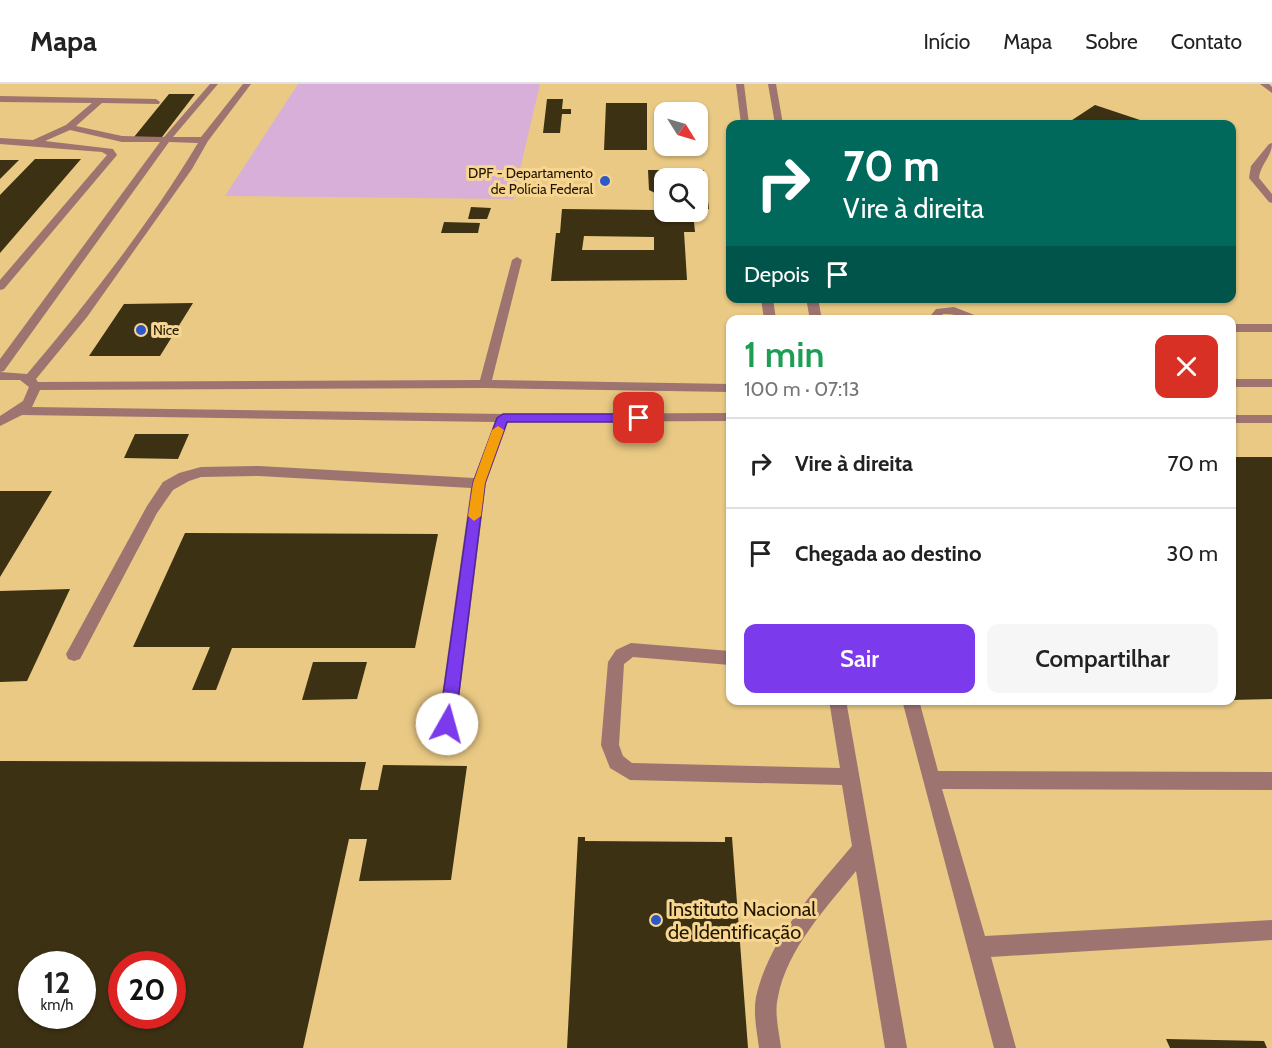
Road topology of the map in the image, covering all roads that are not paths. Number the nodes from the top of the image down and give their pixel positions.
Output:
1 (214, 84) edge
2 (247, 84) edge
3 (740, 84) edge
4 (772, 84) edge
5 (1264, 84) edge
6 (1272, 91) edge
7 (0, 99) edge
8 (99, 102) junction
9 (156, 102) dead end
10 (744, 120) edge
11 (778, 120) edge
12 (69, 127) junction
13 (204, 140) junction
14 (0, 141) edge
15 (165, 141) junction
16 (34, 142) junction
17 (1272, 146) edge
18 (1272, 200) edge
19 (517, 260) dead end
20 (0, 287) edge
21 (936, 315) edge
22 (966, 315) edge
23 (1236, 328) edge
24 (1272, 328) edge
25 (0, 368) edge
26 (0, 376) edge
27 (33, 382) junction
28 (1236, 383) edge
29 (1272, 383) edge
30 (485, 384) junction
31 (726, 388) edge
32 (22, 411) junction
33 (726, 417) edge
34 (503, 418) junction
35 (1236, 419) edge
36 (1272, 419) edge
37 (0, 422) edge
38 (479, 483) junction
39 (74, 654) dead end
40 (726, 658) edge
41 (838, 705) edge
42 (911, 705) edge
43 (447, 724) dead end
44 (850, 777) junction
45 (930, 780) junction
46 (1272, 781) edge
47 (862, 849) junction
48 (1272, 930) edge
49 (980, 947) junction
50 (770, 1048) edge
51 (896, 1048) edge
52 (1005, 1048) edge

1 - 15 lane
2 - 13 lane
3 - 10 lane
4 - 11 lane
5 - 6 lane
7 - 8 lane
8 - 9 lane
8 - 12 lane
12 - 15 lane
12 - 16 lane
13 - 15 lane
13 - 27 lane
14 - 16 lane
15 - 25 lane
16 - 20 lane
17 - 18 lane
19 - 30 lane
21 - 22 lane
23 - 24 lane
26 - 27 lane
27 - 30 lane
27 - 32 lane
28 - 29 lane
30 - 31 lane
32 - 34 lane
32 - 37 lane
33 - 34 lane
34 - 38 lane
35 - 36 lane
38 - 39 lane
38 - 43 lane
40 - 44 lane
41 - 44 lane
42 - 45 lane
44 - 47 lane
45 - 46 lane
45 - 49 lane
47 - 50 lane
47 - 51 lane
48 - 49 lane
49 - 52 lane

